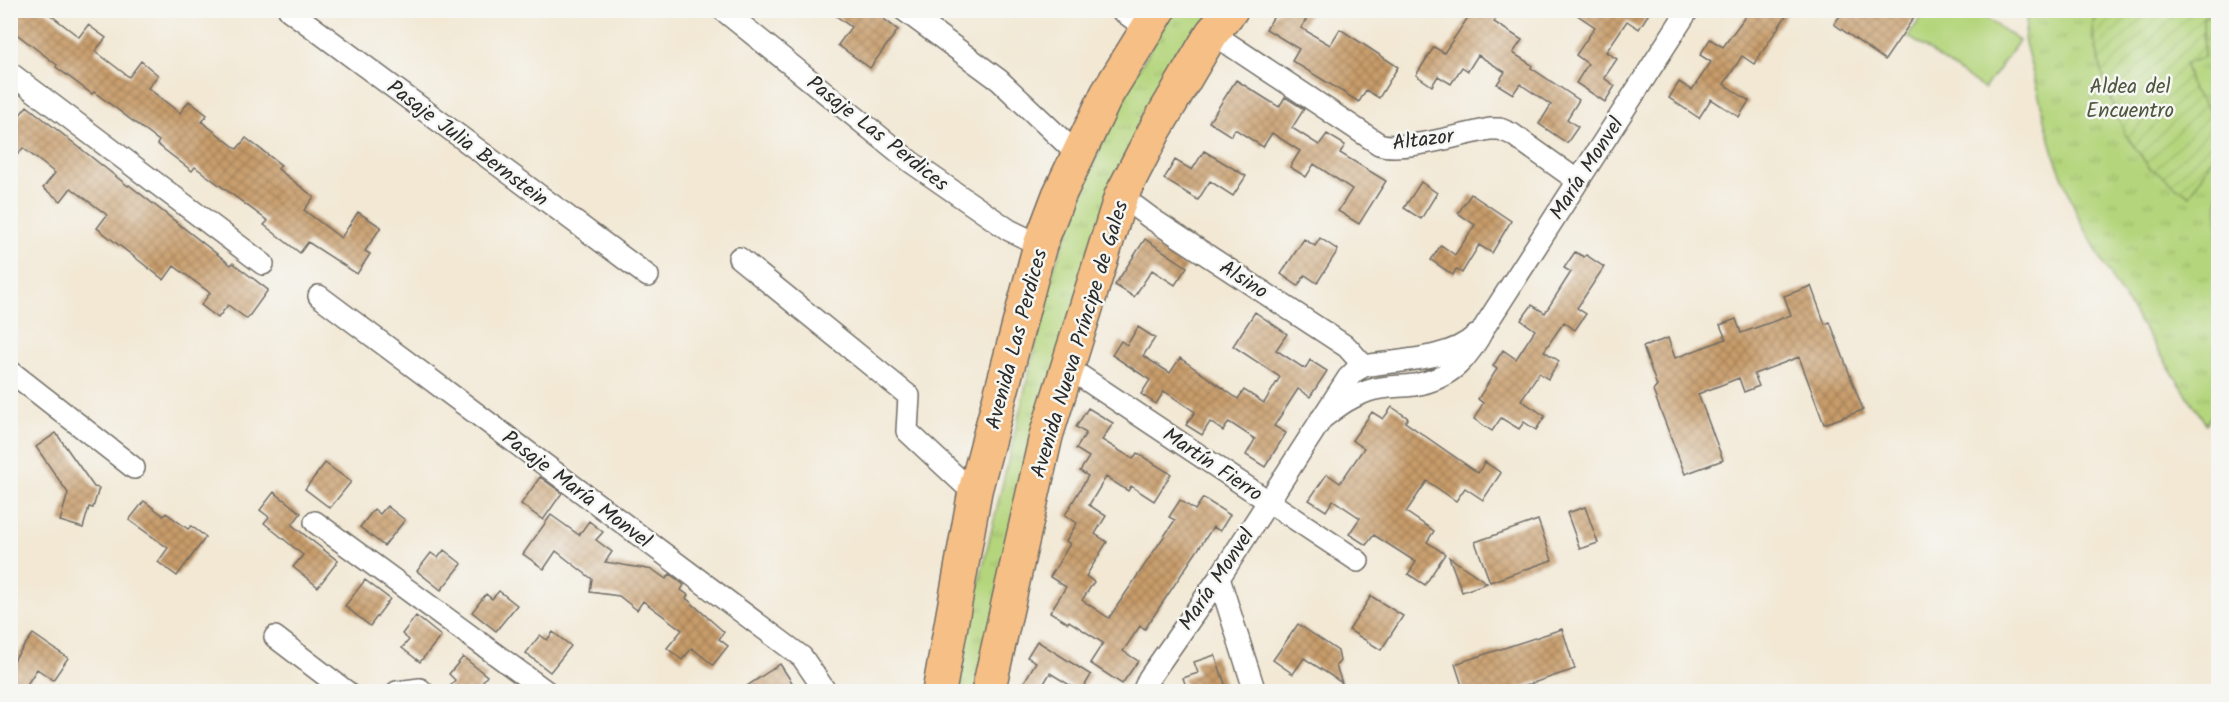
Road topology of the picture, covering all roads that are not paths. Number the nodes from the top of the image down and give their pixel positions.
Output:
1 (289, 10) edge
2 (723, 10) edge
3 (904, 10) edge
4 (1683, 12) edge
5 (1142, 17) edge
6 (1222, 22) edge
7 (10, 72) edge
8 (1077, 154) junction
9 (1578, 181) junction
10 (1121, 196) junction
11 (1040, 245) junction
12 (739, 258) dead end
13 (262, 264) dead end
14 (648, 276) dead end
15 (319, 296) dead end
16 (1485, 326) junction
17 (1067, 366) junction
18 (1364, 366) junction
19 (10, 372) edge
20 (1321, 419) junction
21 (134, 468) dead end
22 (975, 491) junction
23 (1268, 501) junction
24 (315, 522) dead end
25 (1358, 561) dead end
26 (1219, 578) junction
27 (275, 637) dead end
28 (1146, 685) edge
29 (347, 692) edge
30 (397, 692) edge
31 (423, 692) edge
32 (547, 692) edge
33 (826, 692) edge
34 (939, 692) edge
35 (988, 692) edge
36 (1132, 692) edge
37 (1255, 692) edge

1 - 14 street, Pasaje Julia Bernstein
2 - 11 street, Pasaje Las Perdices
3 - 8 street
4 - 9 street, María Monvel
5 - 8 main road, Avenida Las Perdices
6 - 9 street, Altazor
6 - 10 main road, Avenida Nueva Príncipe de Gales
7 - 13 street
8 - 11 main road, Avenida Las Perdices
9 - 16 street, María Monvel
10 - 17 main road, Avenida Nueva Príncipe de Gales
10 - 18 street, Alsino
11 - 22 main road, Avenida Las Perdices
12 - 22 street
15 - 33 street, Pasaje María Monvel
16 - 18 street, María Monvel
16 - 20 street, María Monvel
17 - 23 street, Martín Fierro
17 - 35 main road, Avenida Nueva Príncipe de Gales
18 - 20 street, María Monvel
19 - 21 street
20 - 23 street, María Monvel
22 - 34 main road, Avenida Las Perdices
23 - 25 street, Martín Fierro
23 - 26 street, María Monvel
24 - 32 street
26 - 28 street, María Monvel
26 - 37 street
27 - 29 street
28 - 36 street, María Monvel
30 - 31 street

